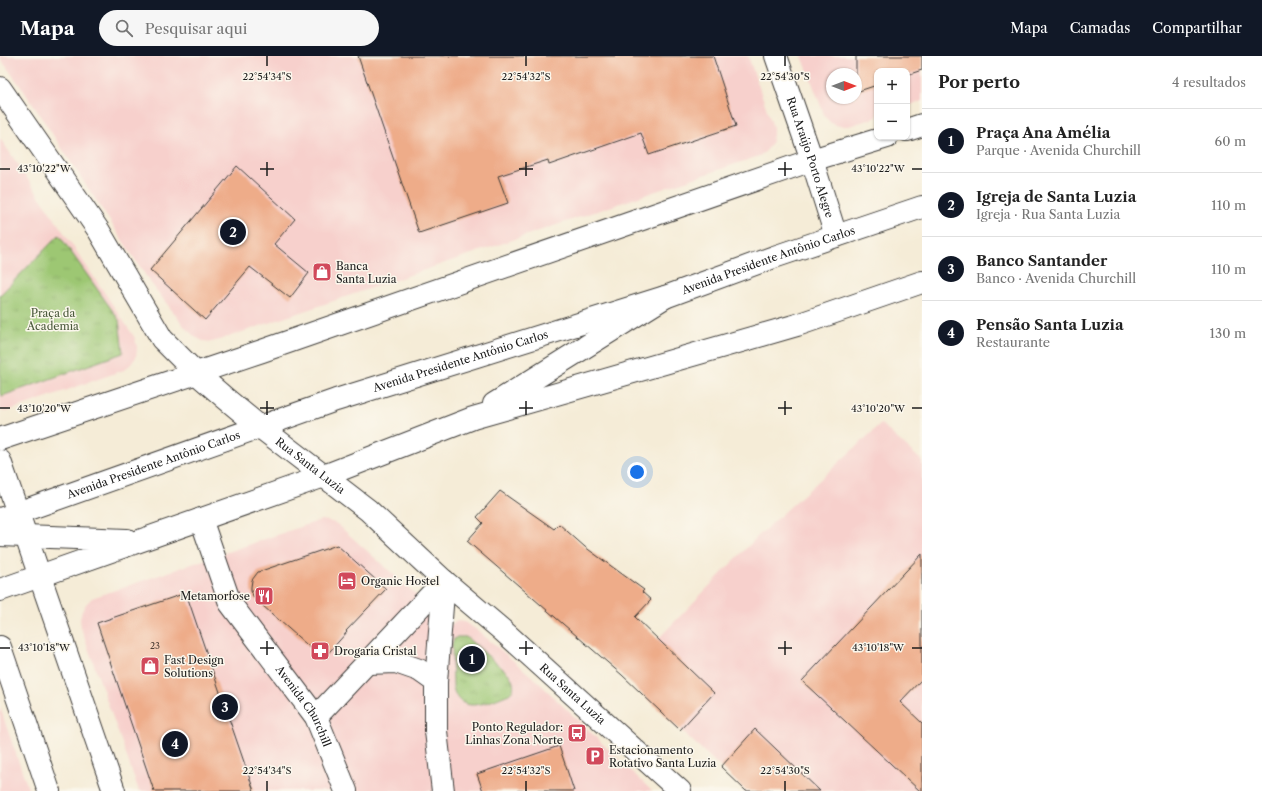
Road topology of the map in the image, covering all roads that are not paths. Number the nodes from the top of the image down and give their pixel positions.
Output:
1 (776, 56) edge
2 (0, 88) edge
3 (922, 125) edge
4 (910, 129) edge
5 (876, 140) edge
6 (812, 160) junction
7 (922, 207) edge
8 (836, 236) junction
9 (922, 282) edge
10 (665, 297) junction
11 (196, 373) junction
12 (473, 418) junction
13 (260, 427) junction
14 (0, 439) edge
15 (0, 461) edge
16 (324, 476) junction
17 (9, 516) edge
18 (201, 519) junction
19 (0, 535) edge
20 (26, 537) junction
21 (139, 541) junction
22 (40, 576) junction
23 (444, 580) junction
24 (0, 590) edge
25 (0, 647) edge
26 (368, 663) junction
27 (436, 682) junction
28 (316, 717) junction
29 (49, 791) edge
30 (114, 791) edge
31 (346, 791) edge
32 (444, 791) edge
33 (680, 791) edge

1 - 6 main road, Rua Araújo Porto Alegre
2 - 11 main road, Rua Santa Luzia
3 - 4 main road
5 - 6 main road
6 - 8 main road, Rua Araújo Porto Alegre
6 - 11 main road
7 - 8 main road, Avenida Presidente Antônio Carlos
8 - 10 main road, Avenida Presidente Antônio Carlos
9 - 12 main road
10 - 12 main road
10 - 13 main road, Avenida Presidente Antônio Carlos
11 - 13 main road, Rua Santa Luzia
11 - 14 main road
12 - 16 main road
13 - 16 main road, Rua Santa Luzia
13 - 17 main road, Avenida Presidente Antônio Carlos
15 - 17 main road
16 - 18 main road
16 - 23 main road, Rua Santa Luzia
17 - 20 main road
18 - 21 main road
18 - 28 main road, Avenida Churchill
19 - 20 main road
20 - 21 main road
20 - 22 main road
21 - 22 main road
22 - 24 main road
22 - 30 main road
23 - 26 main road
23 - 27 main road
23 - 33 main road, Rua Santa Luzia
25 - 29 main road
26 - 27 main road
26 - 28 main road
27 - 32 main road
28 - 31 main road, Avenida Churchill

